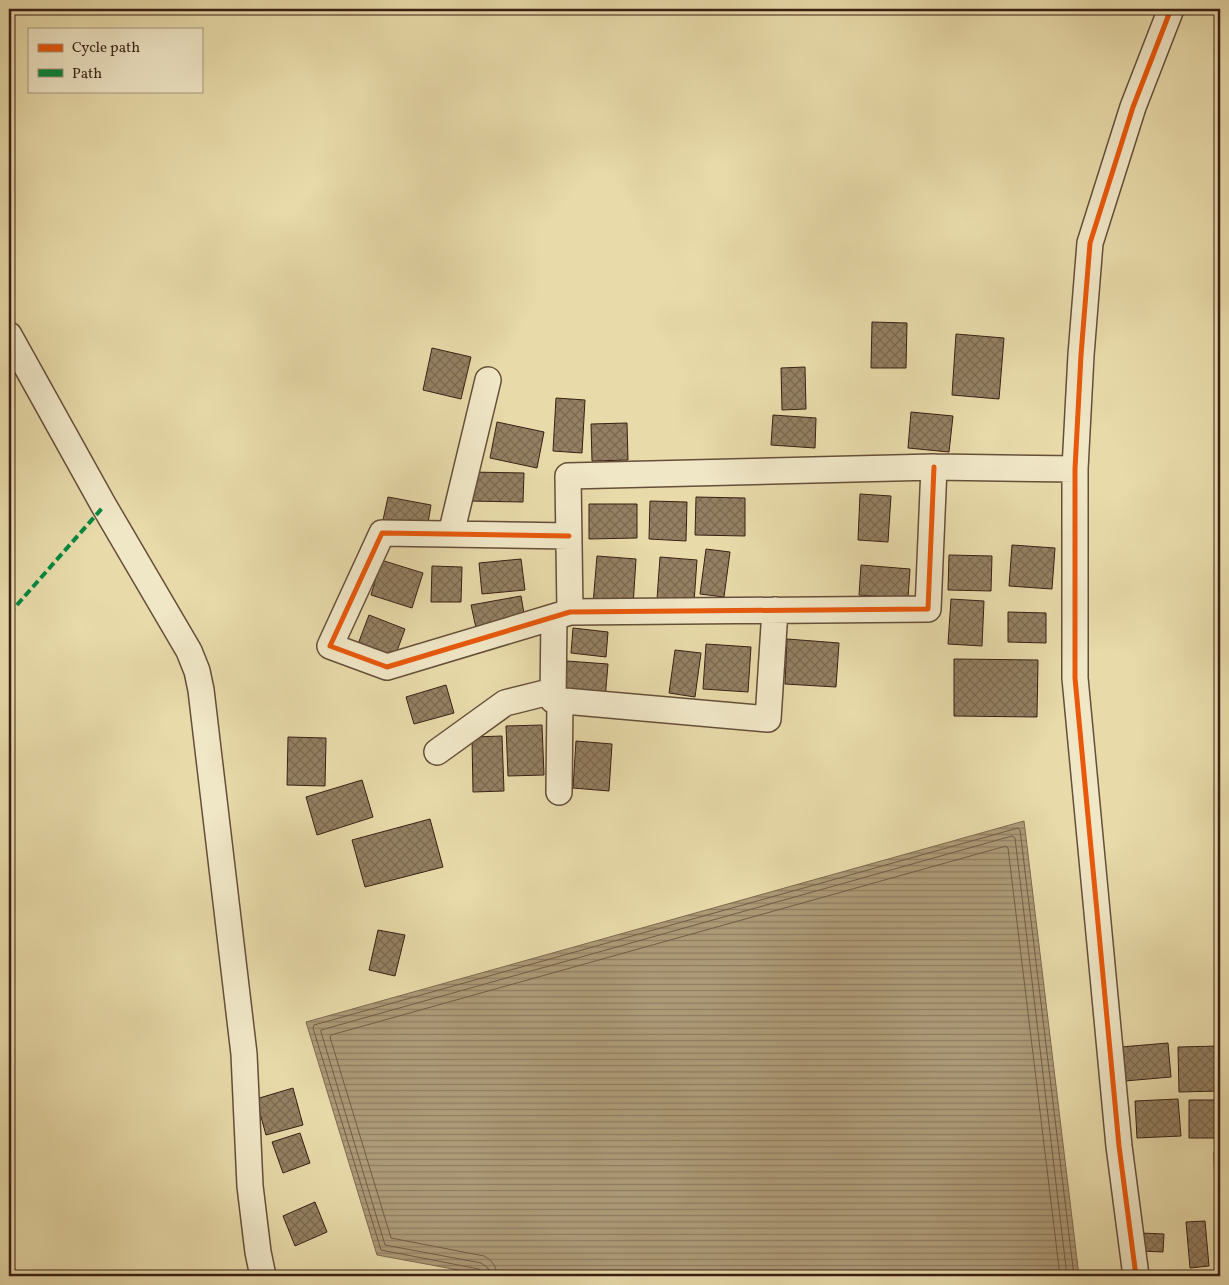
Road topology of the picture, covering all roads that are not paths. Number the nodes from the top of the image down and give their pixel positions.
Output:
1 (1170, 9) edge
2 (9, 335) edge
3 (488, 380) dead end
4 (934, 467) junction
5 (1075, 469) junction
6 (450, 534) junction
7 (569, 536) junction
8 (775, 610) junction
9 (562, 614) junction
10 (556, 696) junction
11 (437, 752) dead end
12 (559, 792) dead end
13 (263, 1276) edge
14 (1136, 1276) edge

1 - 5 street
2 - 13 street
3 - 6 street
4 - 5 street
4 - 7 street
4 - 8 street
5 - 14 street
6 - 7 street
6 - 9 street
7 - 9 street
8 - 9 street
8 - 10 street
9 - 10 street
10 - 11 street
10 - 12 street

